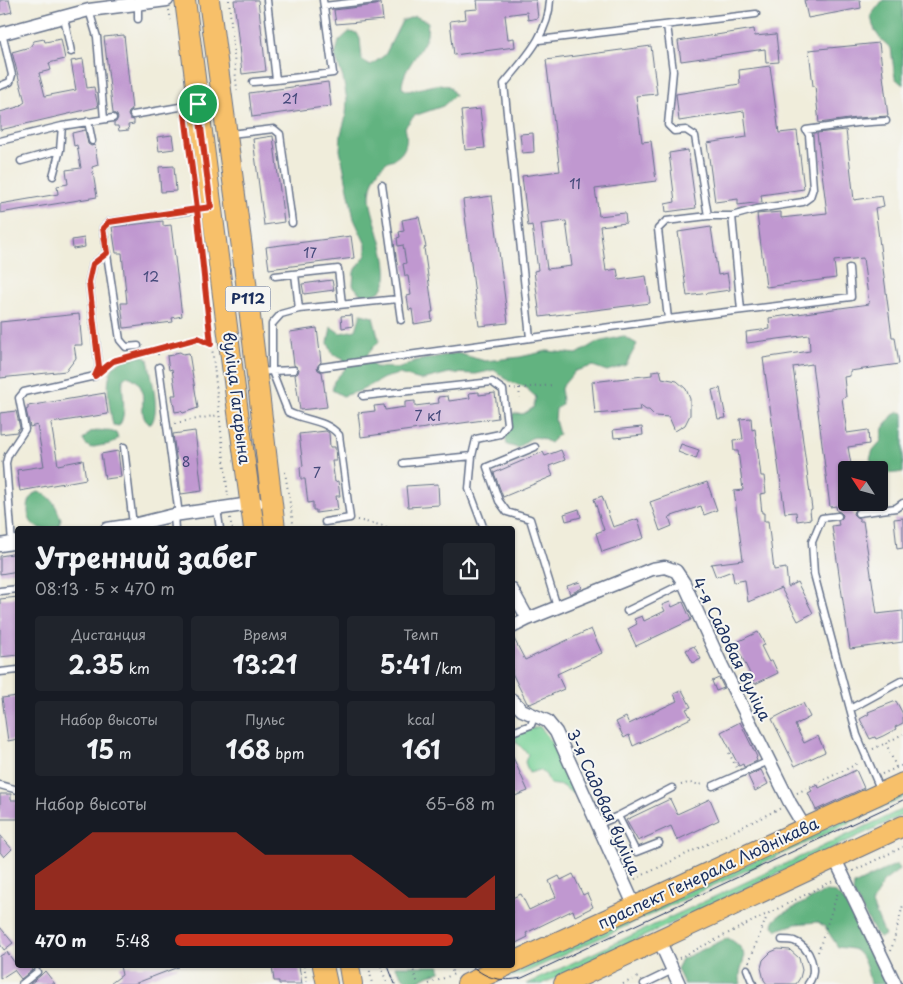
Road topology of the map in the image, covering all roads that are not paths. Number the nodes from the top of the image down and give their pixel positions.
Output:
1 (267, 0) edge
2 (374, 0) edge
3 (550, 0) edge
4 (174, 3) edge
5 (324, 3) edge
6 (88, 5) edge
7 (138, 5) junction
8 (216, 6) edge
9 (756, 14) dead end
10 (64, 17) junction
11 (138, 19) dead end
12 (666, 24) junction
13 (1, 34) edge
14 (539, 40) junction
15 (71, 52) dead end
16 (276, 80) junction
17 (253, 82) dead end
18 (0, 86) edge
19 (198, 104) junction
20 (133, 115) dead end
21 (113, 118) dead end
22 (104, 119) junction
23 (88, 121) junction
24 (886, 121) dead end
25 (62, 126) junction
26 (226, 135) junction
27 (0, 141) edge
28 (92, 141) dead end
29 (60, 150) junction
30 (21, 160) dead end
31 (53, 176) dead end
32 (382, 185) dead end
33 (211, 207) junction
34 (708, 216) junction
35 (732, 216) junction
36 (292, 223) dead end
37 (242, 248) junction
38 (218, 251) junction
39 (107, 253) junction
40 (849, 268) dead end
41 (295, 274) junction
42 (275, 276) dead end
43 (398, 299) junction
44 (342, 304) junction
45 (299, 309) junction
46 (741, 310) junction
47 (668, 319) junction
48 (401, 320) dead end
49 (530, 338) junction
50 (138, 346) dead end
51 (159, 367) dead end
52 (322, 367) dead end
53 (294, 370) dead end
54 (264, 372) junction
55 (363, 396) dead end
56 (124, 447) dead end
57 (536, 447) dead end
58 (472, 456) junction
59 (403, 463) dead end
60 (272, 501) junction
61 (903, 503) edge
62 (251, 504) junction
63 (223, 508) junction
64 (858, 513) dead end
65 (176, 515) junction
66 (838, 516) dead end
67 (325, 522) dead end
68 (133, 525) junction
69 (126, 526) edge
70 (175, 526) edge
71 (220, 526) edge
72 (254, 526) edge
73 (275, 526) edge
74 (483, 526) edge
75 (10, 543) edge
76 (684, 583) junction
77 (15, 590) edge
78 (0, 592) edge
79 (515, 595) edge
80 (557, 608) junction
81 (627, 611) dead end
82 (528, 619) junction
83 (515, 626) edge
84 (15, 670) edge
85 (0, 672) edge
86 (903, 680) edge
87 (515, 703) edge
88 (850, 709) junction
89 (535, 715) junction
90 (515, 731) edge
91 (769, 761) junction
92 (900, 774) edge
93 (0, 784) edge
94 (878, 785) junction
95 (713, 786) road end
96 (672, 788) road end
97 (15, 789) edge
98 (618, 816) junction
99 (597, 825) junction
100 (903, 826) edge
101 (805, 828) junction
102 (659, 843) dead end
103 (834, 857) junction
104 (635, 907) junction
105 (659, 940) junction
106 (782, 940) dead end
107 (515, 962) edge
108 (671, 966) junction
109 (315, 968) edge
110 (323, 968) edge
111 (349, 968) edge
112 (497, 968) edge
113 (747, 969) road end
114 (37, 972) dead end
115 (461, 976) edge
116 (22, 984) edge
117 (316, 984) edge
118 (327, 984) edge
119 (352, 984) edge
120 (564, 984) edge
121 (644, 984) edge
122 (679, 984) edge
123 (753, 984) edge
124 (808, 984) edge
125 (895, 984) edge

1 - 16 lane
2 - 5 lane
3 - 14 lane
4 - 7 street
4 - 19 main road, вуліца Гагарына / Р112
5 - 16 lane
6 - 7 street
6 - 10 street
6 - 22 lane
7 - 11 lane
8 - 26 main road, вуліца Гагарына / Р112
9 - 12 lane
10 - 13 street
10 - 15 lane
12 - 14 lane
12 - 34 lane
13 - 18 lane
14 - 49 lane
16 - 17 lane
19 - 20 lane
19 - 33 main road, вуліца Гагарына / Р112
21 - 22 lane
22 - 23 lane
23 - 25 lane
23 - 28 lane
24 - 35 lane
25 - 27 lane
25 - 29 lane
26 - 36 lane
26 - 37 main road, вуліца Гагарына / Р112
29 - 30 lane
29 - 31 lane
32 - 43 lane
33 - 38 main road, вуліца Гагарына / Р112
33 - 39 lane
34 - 35 lane
34 - 47 lane
35 - 46 lane
37 - 38 main road
37 - 54 main road, вуліца Гагарына / Р112
38 - 62 main road, вуліца Гагарына / Р112
39 - 50 lane
39 - 75 lane
40 - 46 lane
41 - 42 lane
41 - 44 lane
41 - 45 lane
43 - 44 lane
43 - 48 lane
44 - 45 lane
45 - 54 lane
46 - 47 lane
47 - 49 lane
49 - 52 lane
51 - 65 lane
53 - 54 lane
54 - 60 main road, вуліца Гагарына / Р112
54 - 67 lane
55 - 58 lane
56 - 68 lane
57 - 80 lane
58 - 59 lane
58 - 74 lane
60 - 62 street
60 - 73 main road, вуліца Гагарына / Р112
61 - 64 lane
62 - 63 street
62 - 72 main road, вуліца Гагарына / Р112
63 - 65 street
63 - 71 lane
65 - 68 street
65 - 70 lane
66 - 88 lane
68 - 69 street
76 - 80 street, 4-я Садовая вуліца
76 - 81 lane
76 - 91 street, 4-я Садовая вуліца
77 - 78 lane
79 - 82 street
80 - 82 street, 4-я Садовая вуліца
82 - 83 street
84 - 85 lane
86 - 88 lane
87 - 89 street, 3-я Садовая вуліца
88 - 94 lane
89 - 90 lane
89 - 99 street, 3-я Садовая вуліца
91 - 95 lane
91 - 101 street, 4-я Садовая вуліца
92 - 94 main road, праспект Генерала Люднікава
93 - 97 lane
94 - 101 main road, праспект Генерала Люднікава
96 - 98 lane
98 - 99 lane
98 - 102 lane
99 - 104 street, 3-я Садовая вуліца
100 - 103 main road
101 - 104 main road, праспект Генерала Люднікава
103 - 105 main road
103 - 125 street
104 - 107 main road, праспект Генерала Люднікава
105 - 108 street
105 - 120 main road
106 - 124 lane
108 - 121 lane
108 - 122 street
109 - 117 main road
110 - 118 main road
111 - 119 main road
112 - 115 main road
113 - 123 lane
114 - 116 lane

